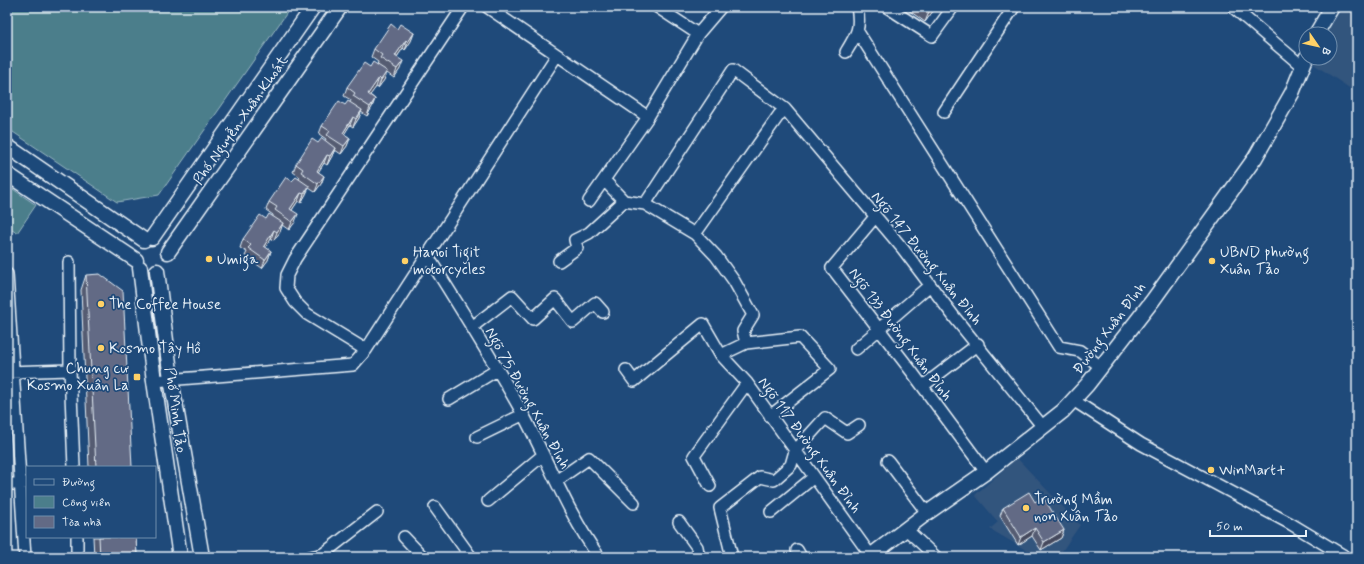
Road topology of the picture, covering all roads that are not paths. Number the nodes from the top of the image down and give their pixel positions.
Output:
1 (313, 7) edge
2 (340, 7) edge
3 (463, 7) edge
4 (487, 7) edge
5 (657, 7) edge
6 (721, 7) edge
7 (857, 7) edge
8 (887, 7) edge
9 (953, 7) edge
10 (1014, 7) edge
11 (1332, 7) edge
12 (1235, 9) dead end
13 (1321, 26) edge
14 (858, 32) junction
15 (698, 34) junction
16 (846, 52) dead end
17 (558, 55) junction
18 (1298, 58) edge
19 (1303, 66) edge
20 (785, 109) junction
21 (944, 112) dead end
22 (648, 117) junction
23 (7, 146) edge
24 (7, 174) edge
25 (604, 180) junction
26 (588, 201) dead end
27 (624, 201) junction
28 (645, 204) junction
29 (875, 217) junction
30 (695, 234) junction
31 (148, 239) junction
32 (168, 252) junction
33 (427, 255) junction
34 (559, 261) dead end
35 (69, 262) dead end
36 (138, 264) junction
37 (157, 271) junction
38 (7, 274) edge
39 (930, 285) junction
40 (603, 312) dead end
41 (472, 327) junction
42 (878, 328) junction
43 (746, 343) junction
44 (978, 344) junction
45 (856, 349) dead end
46 (366, 350) junction
47 (721, 355) junction
48 (1101, 367) junction
49 (70, 370) junction
50 (497, 370) junction
51 (626, 370) dead end
52 (10, 372) edge
53 (171, 379) junction
54 (154, 382) junction
55 (747, 383) junction
56 (923, 386) junction
57 (448, 399) dead end
58 (1073, 400) junction
59 (522, 415) junction
60 (770, 416) junction
61 (860, 425) dead end
62 (1043, 427) junction
63 (477, 437) dead end
64 (795, 451) junction
65 (543, 455) junction
66 (888, 461) dead end
67 (74, 466) edge
68 (986, 472) junction
69 (814, 477) junction
70 (556, 480) junction
71 (24, 483) edge
72 (7, 484) edge
73 (710, 486) dead end
74 (488, 501) dead end
75 (634, 503) dead end
76 (435, 507) dead end
77 (377, 512) dead end
78 (771, 512) dead end
79 (927, 513) junction
80 (679, 522) dead end
81 (906, 529) junction
82 (404, 537) dead end
83 (77, 538) edge
84 (870, 556) edge
85 (25, 557) edge
86 (77, 557) edge
87 (180, 557) edge
88 (202, 557) edge
89 (310, 557) edge
90 (423, 557) edge
91 (471, 557) edge
92 (599, 557) edge
93 (699, 557) edge
94 (732, 557) edge
95 (936, 557) edge
96 (1346, 557) edge

1 - 31 street
2 - 32 street, Phố Nguyễn Xuân Khoát
3 - 46 street
4 - 17 street
5 - 15 street
6 - 15 street
7 - 14 street
8 - 9 street
10 - 21 street
11 - 13 street
12 - 18 street
14 - 16 street
14 - 48 street
15 - 22 street
17 - 22 street
17 - 33 street
19 - 48 street, Đường Xuân Đỉnh
20 - 28 street, Ngõ 147 Đường Xuân Đỉnh
20 - 29 street, Ngõ 147 Đường Xuân Đỉnh
20 - 30 street
22 - 25 street
23 - 31 street
24 - 36 street
25 - 26 street
25 - 27 street
27 - 28 street
27 - 34 street
28 - 30 street
29 - 39 street, Ngõ 147 Đường Xuân Đỉnh
29 - 42 street, Ngõ 133 Đường Xuân Đỉnh
30 - 43 street
31 - 32 street
31 - 36 street
32 - 37 street
33 - 41 street, Ngõ 75 Đường Xuân Đỉnh
33 - 46 street
35 - 49 street
36 - 37 street
36 - 54 street, Phố Minh Tảo
37 - 53 street, Phố Minh Tảo
38 - 52 street
39 - 42 street
39 - 44 street, Ngõ 147 Đường Xuân Đỉnh
40 - 41 street
41 - 50 street, Ngõ 75 Đường Xuân Đỉnh
42 - 45 street
42 - 56 street, Ngõ 133 Đường Xuân Đỉnh
43 - 47 street
43 - 60 street
44 - 56 street
44 - 62 street, Ngõ 147 Đường Xuân Đỉnh
46 - 53 street
47 - 51 street, Ngõ 117 Đường Xuân Đỉnh
47 - 55 street, Ngõ 117 Đường Xuân Đỉnh
48 - 58 street, Đường Xuân Đỉnh
49 - 52 street
49 - 67 street
50 - 57 street
50 - 59 street, Ngõ 75 Đường Xuân Đỉnh
52 - 71 street
53 - 54 street
53 - 88 street, Phố Minh Tảo
54 - 87 street, Phố Minh Tảo
55 - 60 street, Ngõ 117 Đường Xuân Đỉnh
55 - 73 street
56 - 68 street, Ngõ 133 Đường Xuân Đỉnh
58 - 62 street, Đường Xuân Đỉnh
58 - 96 street
59 - 63 street
59 - 65 street, Ngõ 75 Đường Xuân Đỉnh
60 - 64 street, Ngõ 117 Đường Xuân Đỉnh
61 - 64 street
62 - 68 street, Đường Xuân Đỉnh
64 - 69 street, Ngõ 117 Đường Xuân Đỉnh
64 - 94 street
65 - 70 street, Ngõ 75 Đường Xuân Đỉnh
65 - 74 street
66 - 79 street
68 - 79 street, Đường Xuân Đỉnh
69 - 78 street
69 - 84 street, Ngõ 117 Đường Xuân Đỉnh
70 - 75 street
70 - 92 street, Ngõ 75 Đường Xuân Đỉnh
71 - 72 street
71 - 85 street
76 - 91 street
77 - 89 street
79 - 81 street, Đường Xuân Đỉnh
80 - 93 street
81 - 84 street, Đường Xuân Đỉnh
81 - 95 street
82 - 90 street
83 - 86 street

